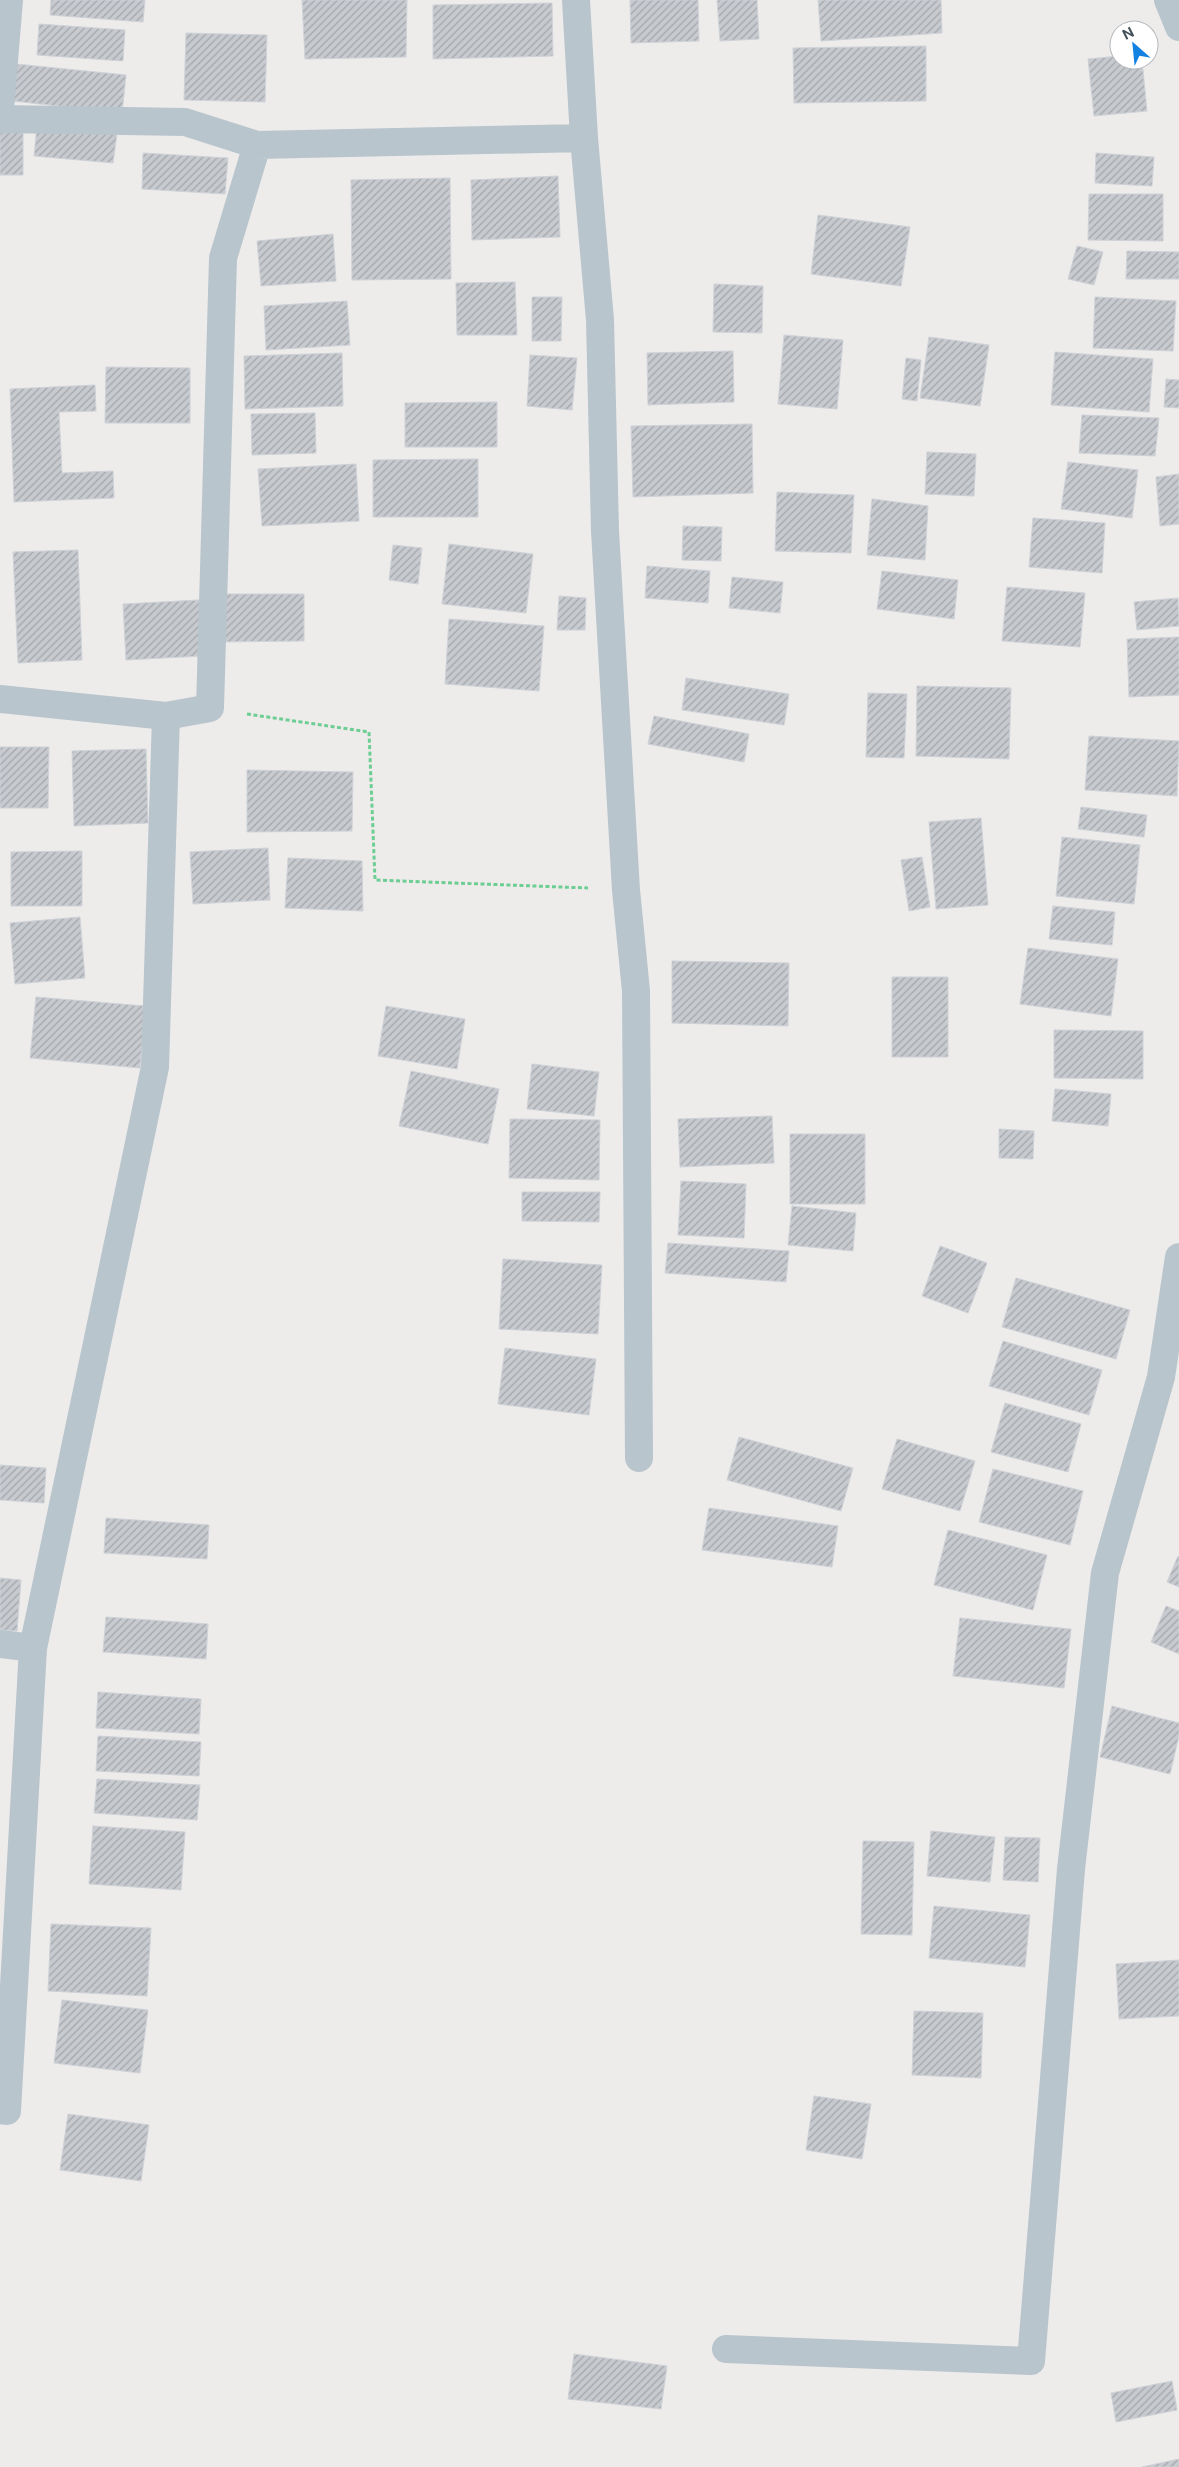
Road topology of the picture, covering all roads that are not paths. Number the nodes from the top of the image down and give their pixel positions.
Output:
1 (9, 0) edge
2 (576, 0) edge
3 (1168, 0) edge
4 (1179, 27) edge
5 (0, 109) edge
6 (0, 119) edge
7 (584, 138) junction
8 (257, 145) junction
9 (0, 699) edge
10 (166, 716) junction
11 (1179, 1257) edge
12 (639, 1458) dead end
13 (0, 1644) edge
14 (33, 1648) junction
15 (0, 2110) edge
16 (726, 2349) dead end

1 - 5 street
2 - 7 street
3 - 4 street
6 - 8 street
7 - 8 street
7 - 12 street
8 - 10 street
9 - 10 street
10 - 14 street
11 - 16 street
13 - 14 street
14 - 15 street

